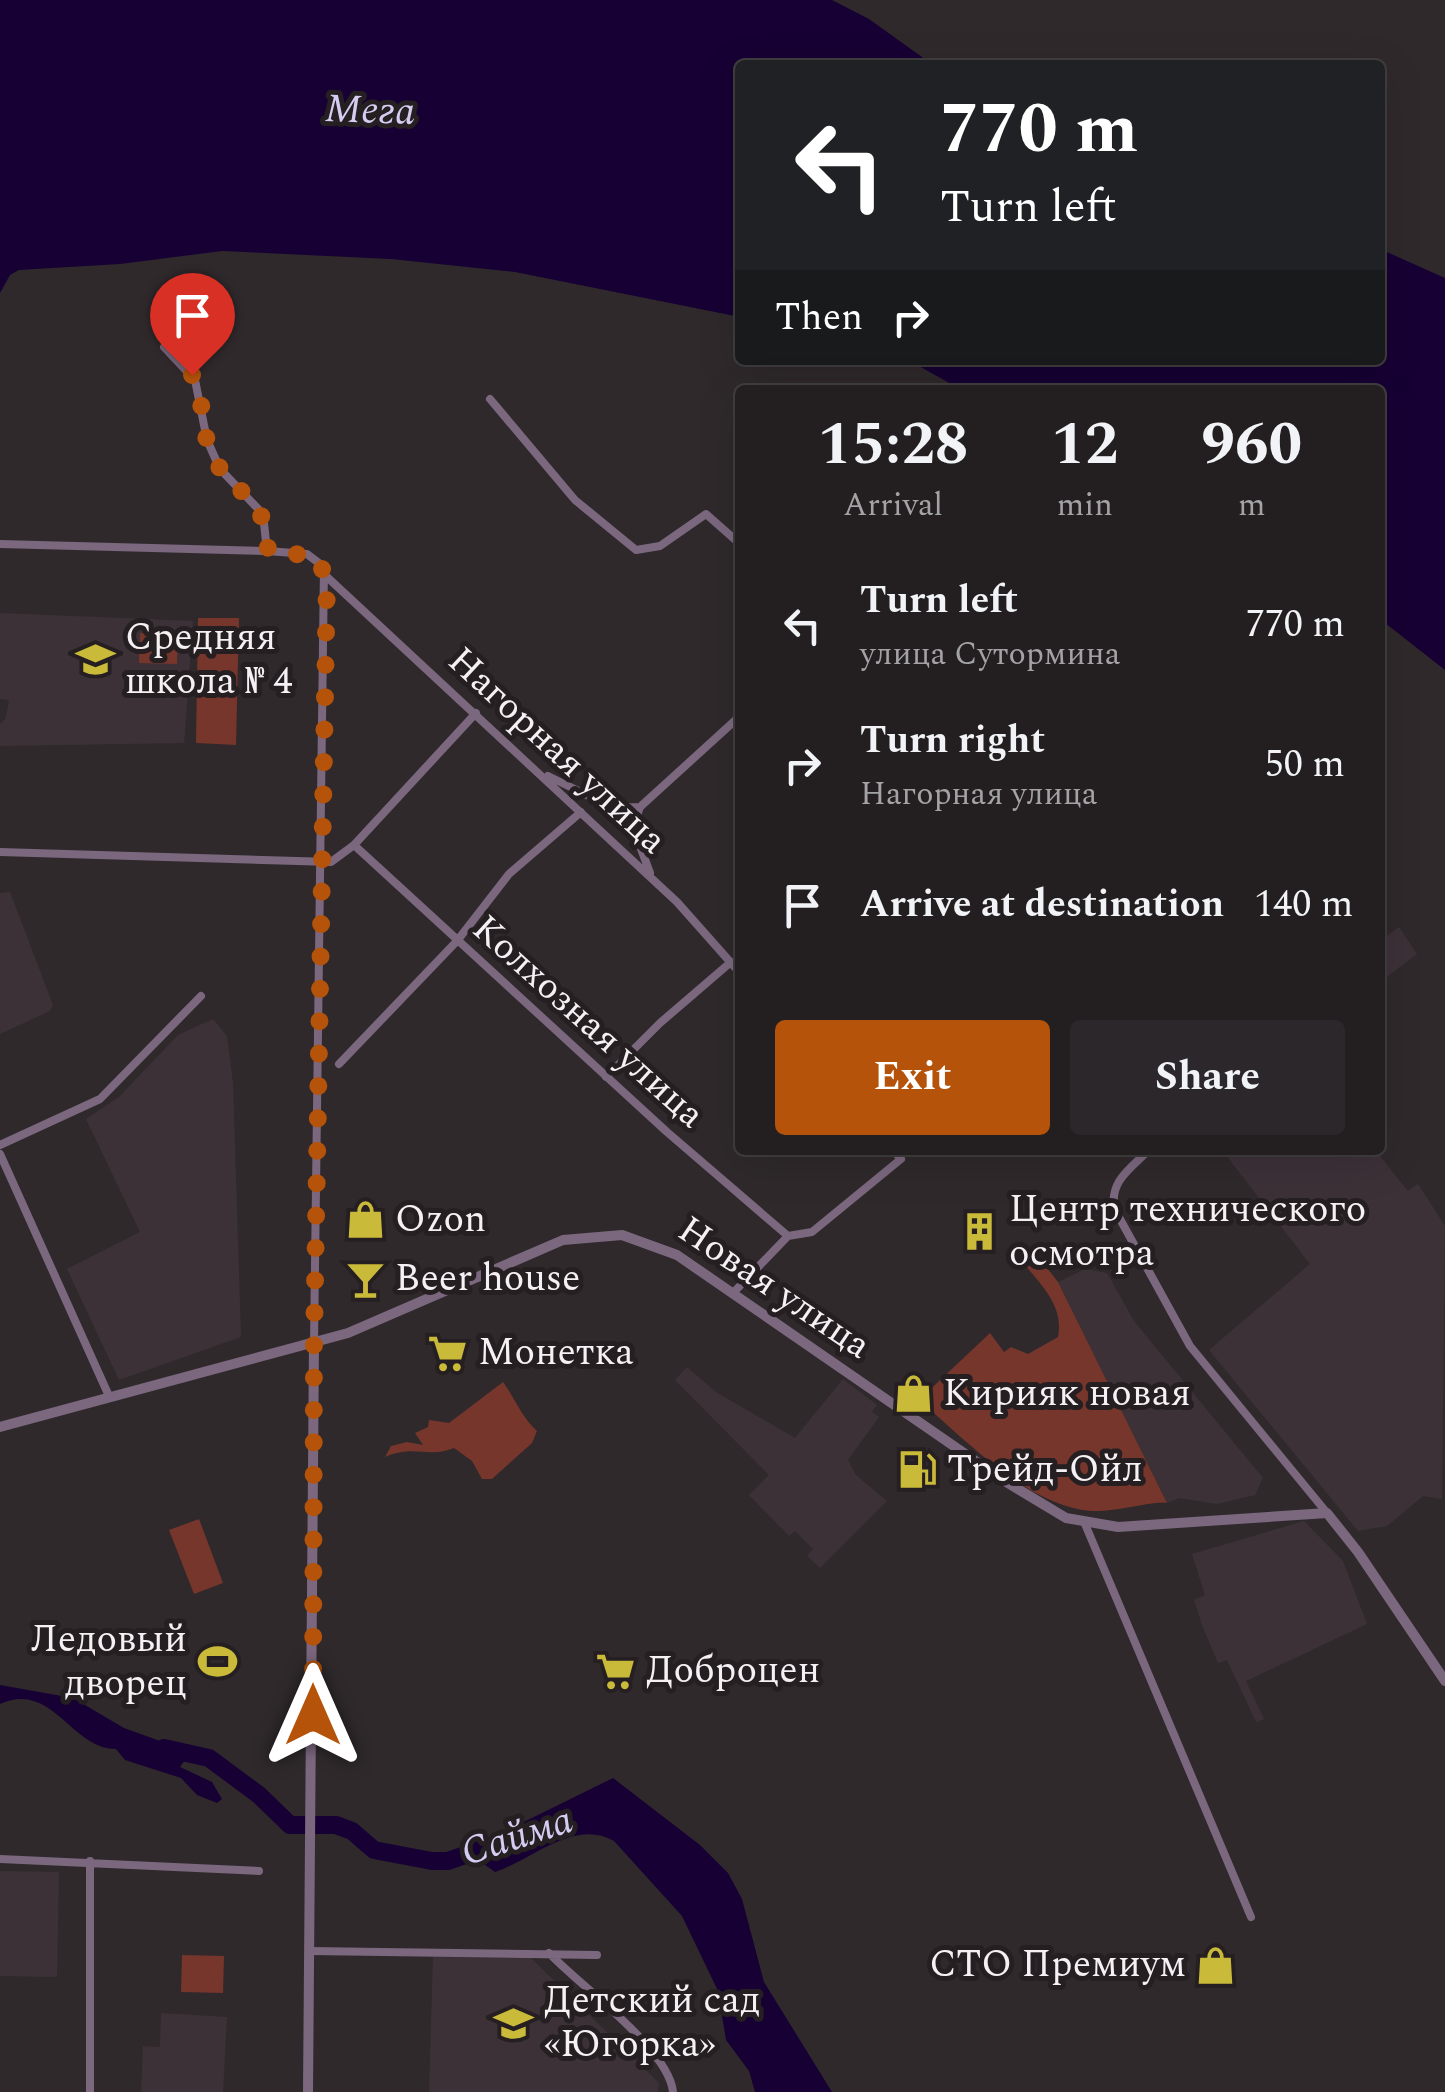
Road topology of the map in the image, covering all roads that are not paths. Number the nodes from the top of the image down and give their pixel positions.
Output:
1 (164, 347) dead end
2 (490, 400) dead end
3 (735, 540) edge
4 (0, 544) edge
5 (268, 551) junction
6 (327, 577) junction
7 (476, 713) junction
8 (735, 721) edge
9 (532, 766) junction
10 (640, 807) junction
11 (582, 812) junction
12 (354, 845) junction
13 (0, 852) edge
14 (323, 862) junction
15 (654, 879) junction
16 (457, 941) junction
17 (731, 962) junction
18 (735, 967) edge
19 (201, 996) dead end
20 (339, 1064) dead end
21 (606, 1077) junction
22 (0, 1145) edge
23 (0, 1154) edge
24 (898, 1155) edge
25 (1144, 1155) edge
26 (788, 1236) junction
27 (733, 1294) junction
28 (314, 1342) junction
29 (109, 1396) junction
30 (0, 1427) edge
31 (1326, 1513) junction
32 (1085, 1524) junction
33 (1445, 1681) edge
34 (0, 1859) edge
35 (90, 1860) junction
36 (258, 1871) dead end
37 (1251, 1917) dead end
38 (309, 1951) junction
39 (549, 1953) junction
40 (597, 1955) dead end
41 (90, 2092) edge
42 (308, 2092) edge
43 (673, 2092) edge

1 - 5 street
2 - 3 street
4 - 5 street
5 - 6 street
6 - 7 street, Нагорная улица
6 - 14 street
7 - 9 street, Нагорная улица
7 - 12 street
8 - 10 street
9 - 10 street
9 - 11 street, Нагорная улица
10 - 15 street
11 - 15 street, Нагорная улица
11 - 16 street
12 - 14 street
12 - 16 street, Колхозная улица
13 - 14 street
14 - 28 street
15 - 17 street, Нагорная улица
16 - 20 street
16 - 21 street, Колхозная улица
17 - 18 street, Нагорная улица
17 - 21 street
19 - 22 street
21 - 26 street, Колхозная улица
23 - 29 street
24 - 26 street
25 - 31 street
26 - 27 street
27 - 28 street, Новая улица
27 - 32 street, Новая улица
28 - 29 street, Новая улица
28 - 38 street
29 - 30 street, Новая улица
31 - 32 street, Новая улица
31 - 33 street
32 - 37 street
34 - 35 street
35 - 36 street
35 - 41 street
38 - 39 street
38 - 42 street
39 - 40 street
39 - 43 street

